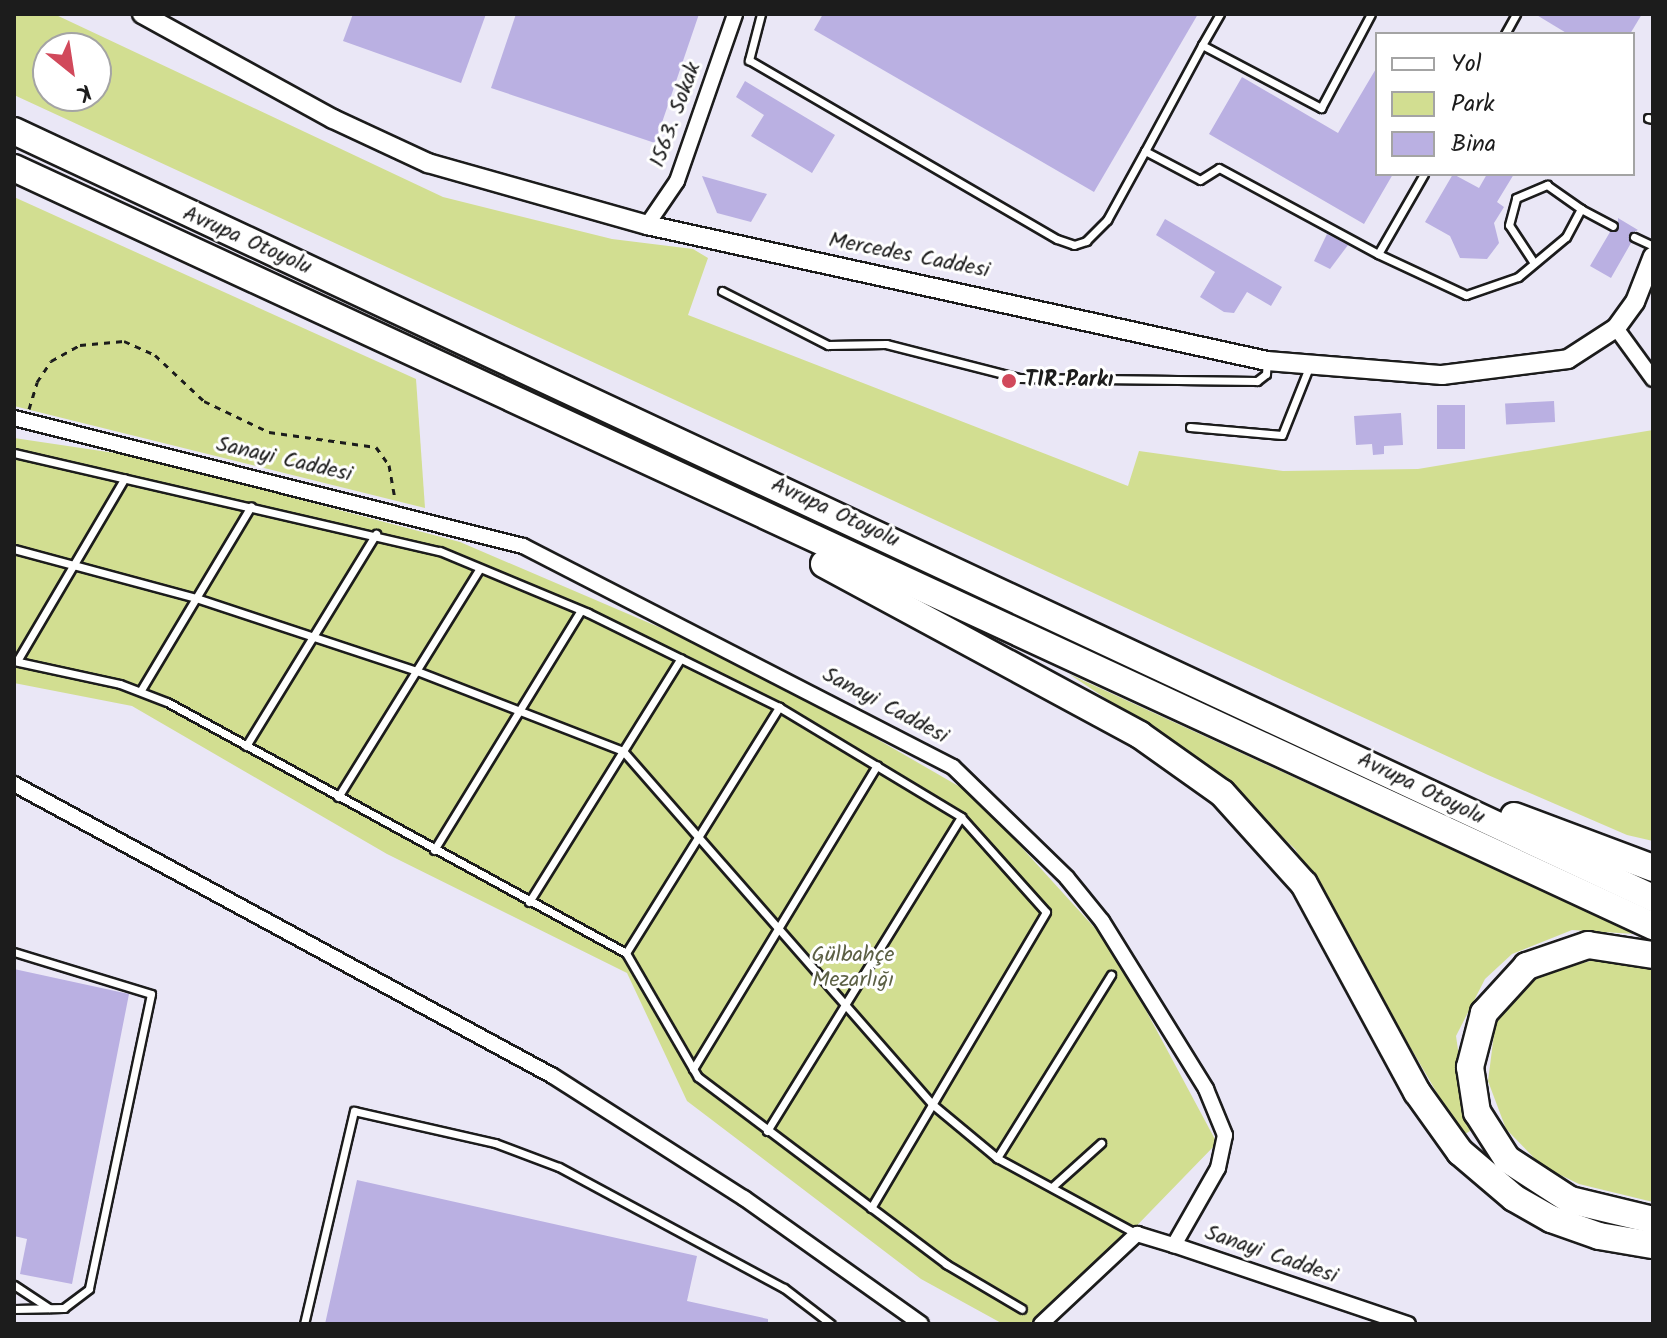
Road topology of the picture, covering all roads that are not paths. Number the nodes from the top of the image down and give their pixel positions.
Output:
1 (142, 14) edge
2 (735, 14) edge
3 (761, 14) edge
4 (1220, 14) edge
5 (1371, 14) edge
6 (1516, 14) edge
7 (1506, 32) edge
8 (1202, 45) junction
9 (14, 131) edge
10 (1145, 151) junction
11 (14, 168) edge
12 (1423, 176) edge
13 (1581, 209) junction
14 (647, 225) junction
15 (1613, 226) dead end
16 (1634, 237) dead end
17 (1653, 246) edge
18 (1378, 254) junction
19 (1653, 256) edge
20 (1534, 263) junction
21 (722, 291) dead end
22 (1616, 328) junction
23 (1267, 361) junction
24 (1309, 367) junction
25 (1653, 379) edge
26 (20, 420) edge
27 (1190, 427) dead end
28 (14, 453) edge
29 (125, 478) junction
30 (695, 485) junction
31 (251, 506) junction
32 (376, 534) junction
33 (14, 549) edge
34 (74, 563) junction
35 (480, 568) junction
36 (196, 598) junction
37 (581, 610) junction
38 (314, 640) junction
39 (681, 658) junction
40 (16, 661) edge
41 (417, 671) junction
42 (141, 690) junction
43 (521, 707) junction
44 (779, 707) junction
45 (1332, 743) junction
46 (246, 746) junction
47 (623, 751) junction
48 (877, 765) junction
49 (14, 784) edge
50 (338, 797) junction
51 (961, 817) junction
52 (697, 838) junction
53 (434, 850) junction
54 (1653, 868) edge
55 (1653, 898) edge
56 (529, 902) junction
57 (1653, 926) edge
58 (777, 928) junction
59 (14, 952) edge
60 (626, 953) junction
61 (1653, 955) edge
62 (1111, 975) dead end
63 (843, 1007) junction
64 (693, 1069) junction
65 (932, 1104) junction
66 (767, 1131) junction
67 (1101, 1143) dead end
68 (997, 1158) junction
69 (1052, 1187) junction
70 (871, 1208) junction
71 (1653, 1220) edge
72 (1137, 1234) junction
73 (1174, 1245) junction
74 (1653, 1245) edge
75 (14, 1285) edge
76 (50, 1308) junction
77 (14, 1309) edge
78 (1022, 1309) dead end
79 (304, 1324) edge
80 (831, 1324) edge
81 (921, 1324) edge
82 (1041, 1324) edge
83 (1408, 1324) edge

1 - 14 street, Mercedes Caddesi
2 - 14 street, 1563. Sokak
3 - 10 lane
4 - 8 lane
5 - 8 lane
6 - 7 lane
8 - 10 lane
9 - 45 highway, Avrupa Otoyolu
10 - 18 lane
11 - 30 highway, Avrupa Otoyolu
12 - 18 lane
13 - 15 lane
13 - 20 lane
13 - 20 lane
14 - 23 street, Mercedes Caddesi
16 - 17 lane
18 - 20 lane
19 - 22 street, Mercedes Caddesi
21 - 23 lane
22 - 24 street, Mercedes Caddesi
22 - 25 street
23 - 24 street, Mercedes Caddesi
24 - 27 lane
26 - 73 street, Sanayi Caddesi
28 - 29 lane
29 - 31 lane
29 - 34 lane
30 - 57 highway, Avrupa Otoyolu
30 - 74 highway
31 - 32 lane
31 - 36 lane
32 - 35 lane
32 - 38 lane
33 - 34 lane
34 - 36 lane
34 - 40 lane
35 - 37 lane
35 - 41 lane
36 - 38 lane
36 - 42 lane
37 - 39 lane
37 - 43 lane
38 - 41 lane
38 - 46 lane
39 - 44 lane
39 - 47 lane
40 - 42 lane
41 - 43 lane
41 - 50 lane
42 - 46 lane
43 - 47 lane
43 - 53 lane
44 - 48 lane
44 - 52 lane
45 - 54 highway
45 - 55 highway, Avrupa Otoyolu
46 - 50 lane
47 - 52 lane
47 - 56 lane
48 - 51 lane
48 - 58 lane
49 - 81 street
50 - 53 lane
51 - 63 lane
51 - 65 lane
52 - 58 lane
52 - 60 lane
53 - 56 lane
56 - 60 lane
58 - 63 lane
58 - 64 lane
59 - 76 lane
60 - 64 lane
61 - 71 highway
62 - 68 lane
63 - 65 lane
63 - 66 lane
64 - 66 lane
65 - 68 lane
65 - 70 lane
66 - 70 lane
67 - 69 lane
68 - 69 lane
69 - 72 lane
70 - 78 lane
72 - 73 street
72 - 82 street
73 - 83 street, Sanayi Caddesi
75 - 76 lane
76 - 77 lane
79 - 80 lane

